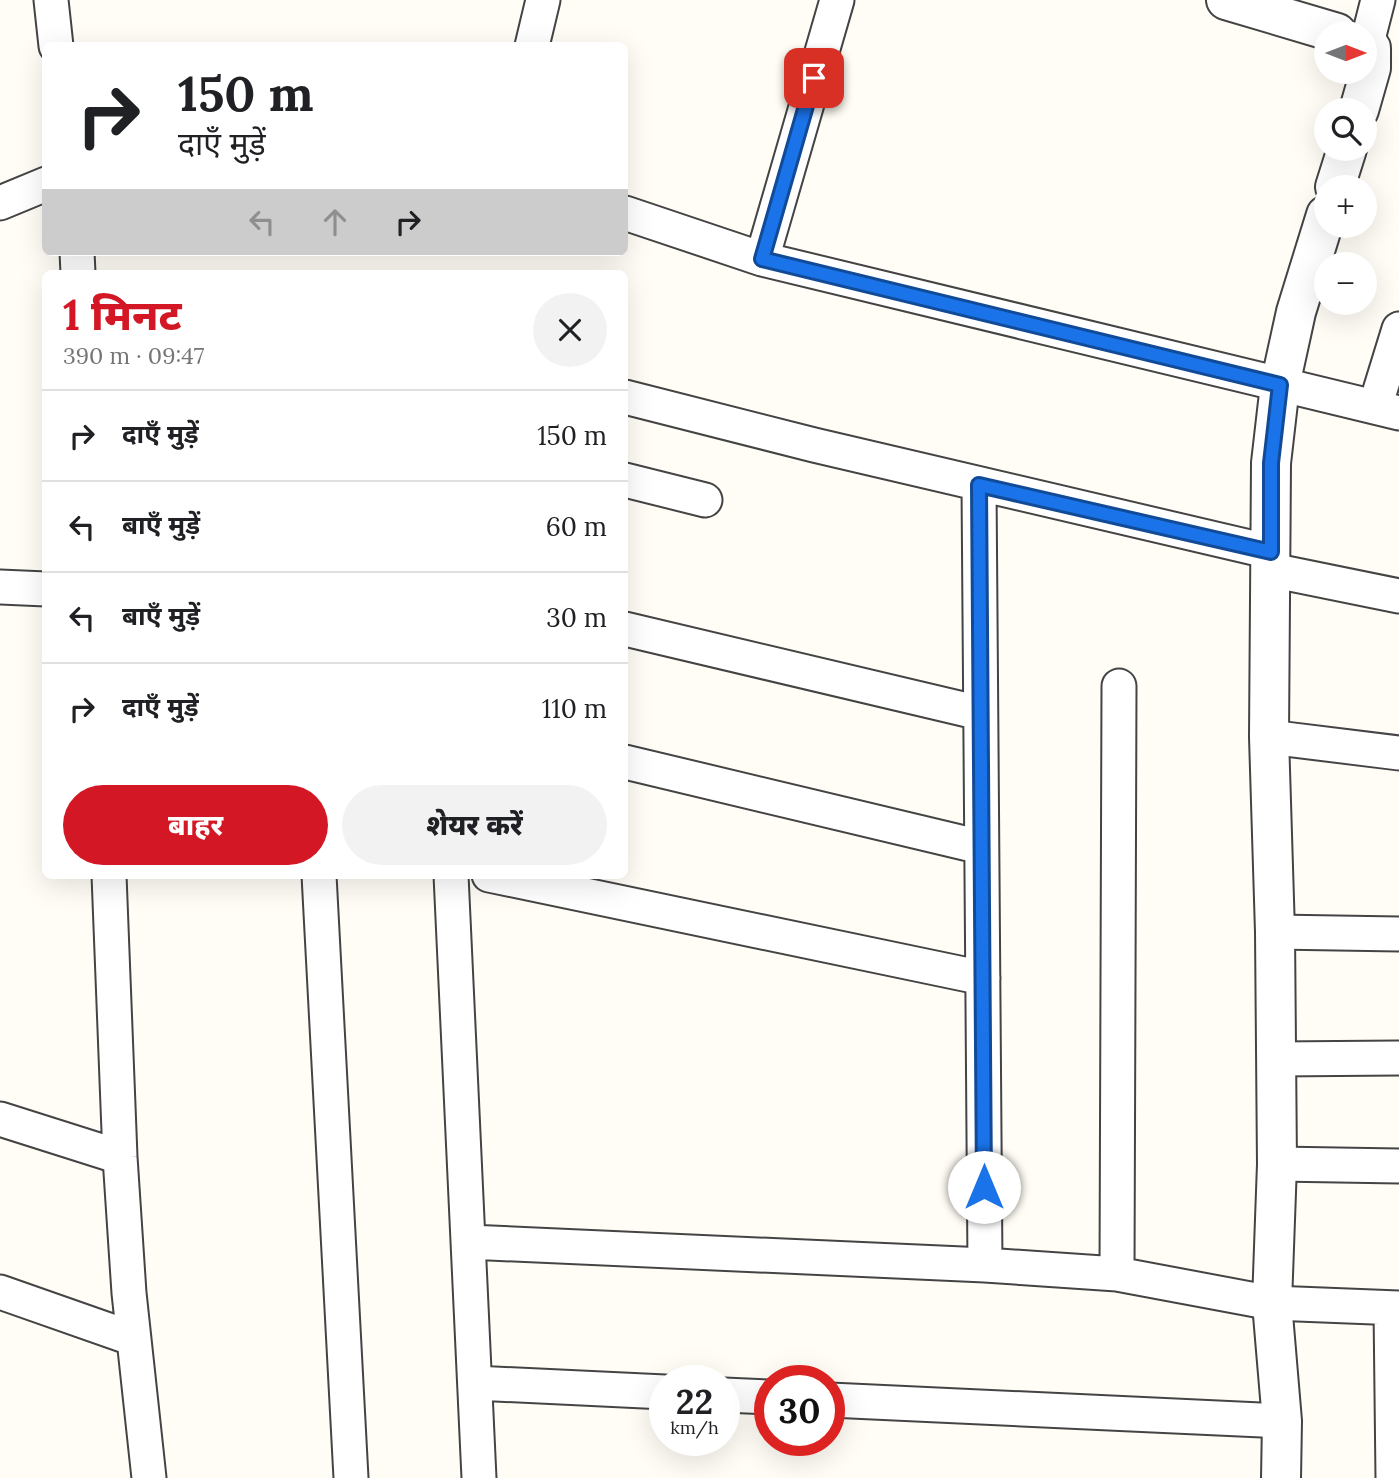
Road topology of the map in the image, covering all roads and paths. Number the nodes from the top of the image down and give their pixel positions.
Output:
1 (51, 0) edge
2 (543, 0) edge
3 (837, 0) edge
4 (1226, 0) edge
5 (1378, 0) edge
6 (1366, 21) edge
7 (1314, 26) edge
8 (56, 42) edge
9 (533, 42) edge
10 (42, 186) edge
11 (0, 203) edge
12 (628, 214) edge
13 (1319, 238) edge
14 (762, 259) junction
15 (1399, 329) edge
16 (1280, 385) junction
17 (628, 398) edge
18 (1387, 410) edge
19 (628, 481) edge
20 (979, 485) junction
21 (705, 500) dead end
22 (1271, 561) junction
23 (0, 587) edge
24 (42, 589) edge
25 (1399, 596) edge
26 (628, 630) edge
27 (1119, 686) dead end
28 (980, 713) junction
29 (1269, 737) junction
30 (1399, 753) edge
31 (628, 763) edge
32 (981, 847) junction
33 (109, 879) edge
34 (318, 879) edge
35 (452, 879) edge
36 (508, 879) edge
37 (1275, 932) junction
38 (1399, 934) edge
39 (982, 978) junction
40 (1399, 1058) edge
41 (1276, 1059) junction
42 (0, 1119) edge
43 (120, 1157) junction
44 (1277, 1164) junction
45 (1399, 1166) edge
46 (468, 1242) junction
47 (985, 1265) junction
48 (1117, 1274) junction
49 (0, 1292) edge
50 (1272, 1303) junction
51 (1395, 1308) edge
52 (134, 1339) junction
53 (474, 1383) junction
54 (649, 1391) edge
55 (845, 1401) edge
56 (1282, 1420) junction
57 (149, 1478) edge
58 (351, 1478) edge
59 (479, 1478) edge
60 (1281, 1478) edge
61 (1393, 1478) edge

1 - 8 street
2 - 9 street
3 - 14 street
4 - 7 street
5 - 6 street
10 - 11 street
12 - 14 street
13 - 16 street
14 - 16 street
15 - 18 street
16 - 18 street
16 - 22 street
17 - 20 street
19 - 21 street
20 - 22 street
20 - 28 street
22 - 25 street
22 - 29 street
23 - 24 street
26 - 28 street
27 - 48 street
28 - 32 street
29 - 30 street
29 - 37 street
31 - 32 street
32 - 39 street
33 - 43 street
34 - 58 street
35 - 46 street
36 - 39 street
37 - 38 street
37 - 41 street
39 - 47 street
40 - 41 street
41 - 44 street
42 - 43 street
43 - 52 street
44 - 45 street
44 - 50 street
46 - 47 street
46 - 53 street
47 - 48 street
48 - 50 street
49 - 52 street
50 - 51 street
50 - 56 street
51 - 61 street
52 - 57 street
53 - 54 street
53 - 59 street
55 - 56 street
56 - 60 street

